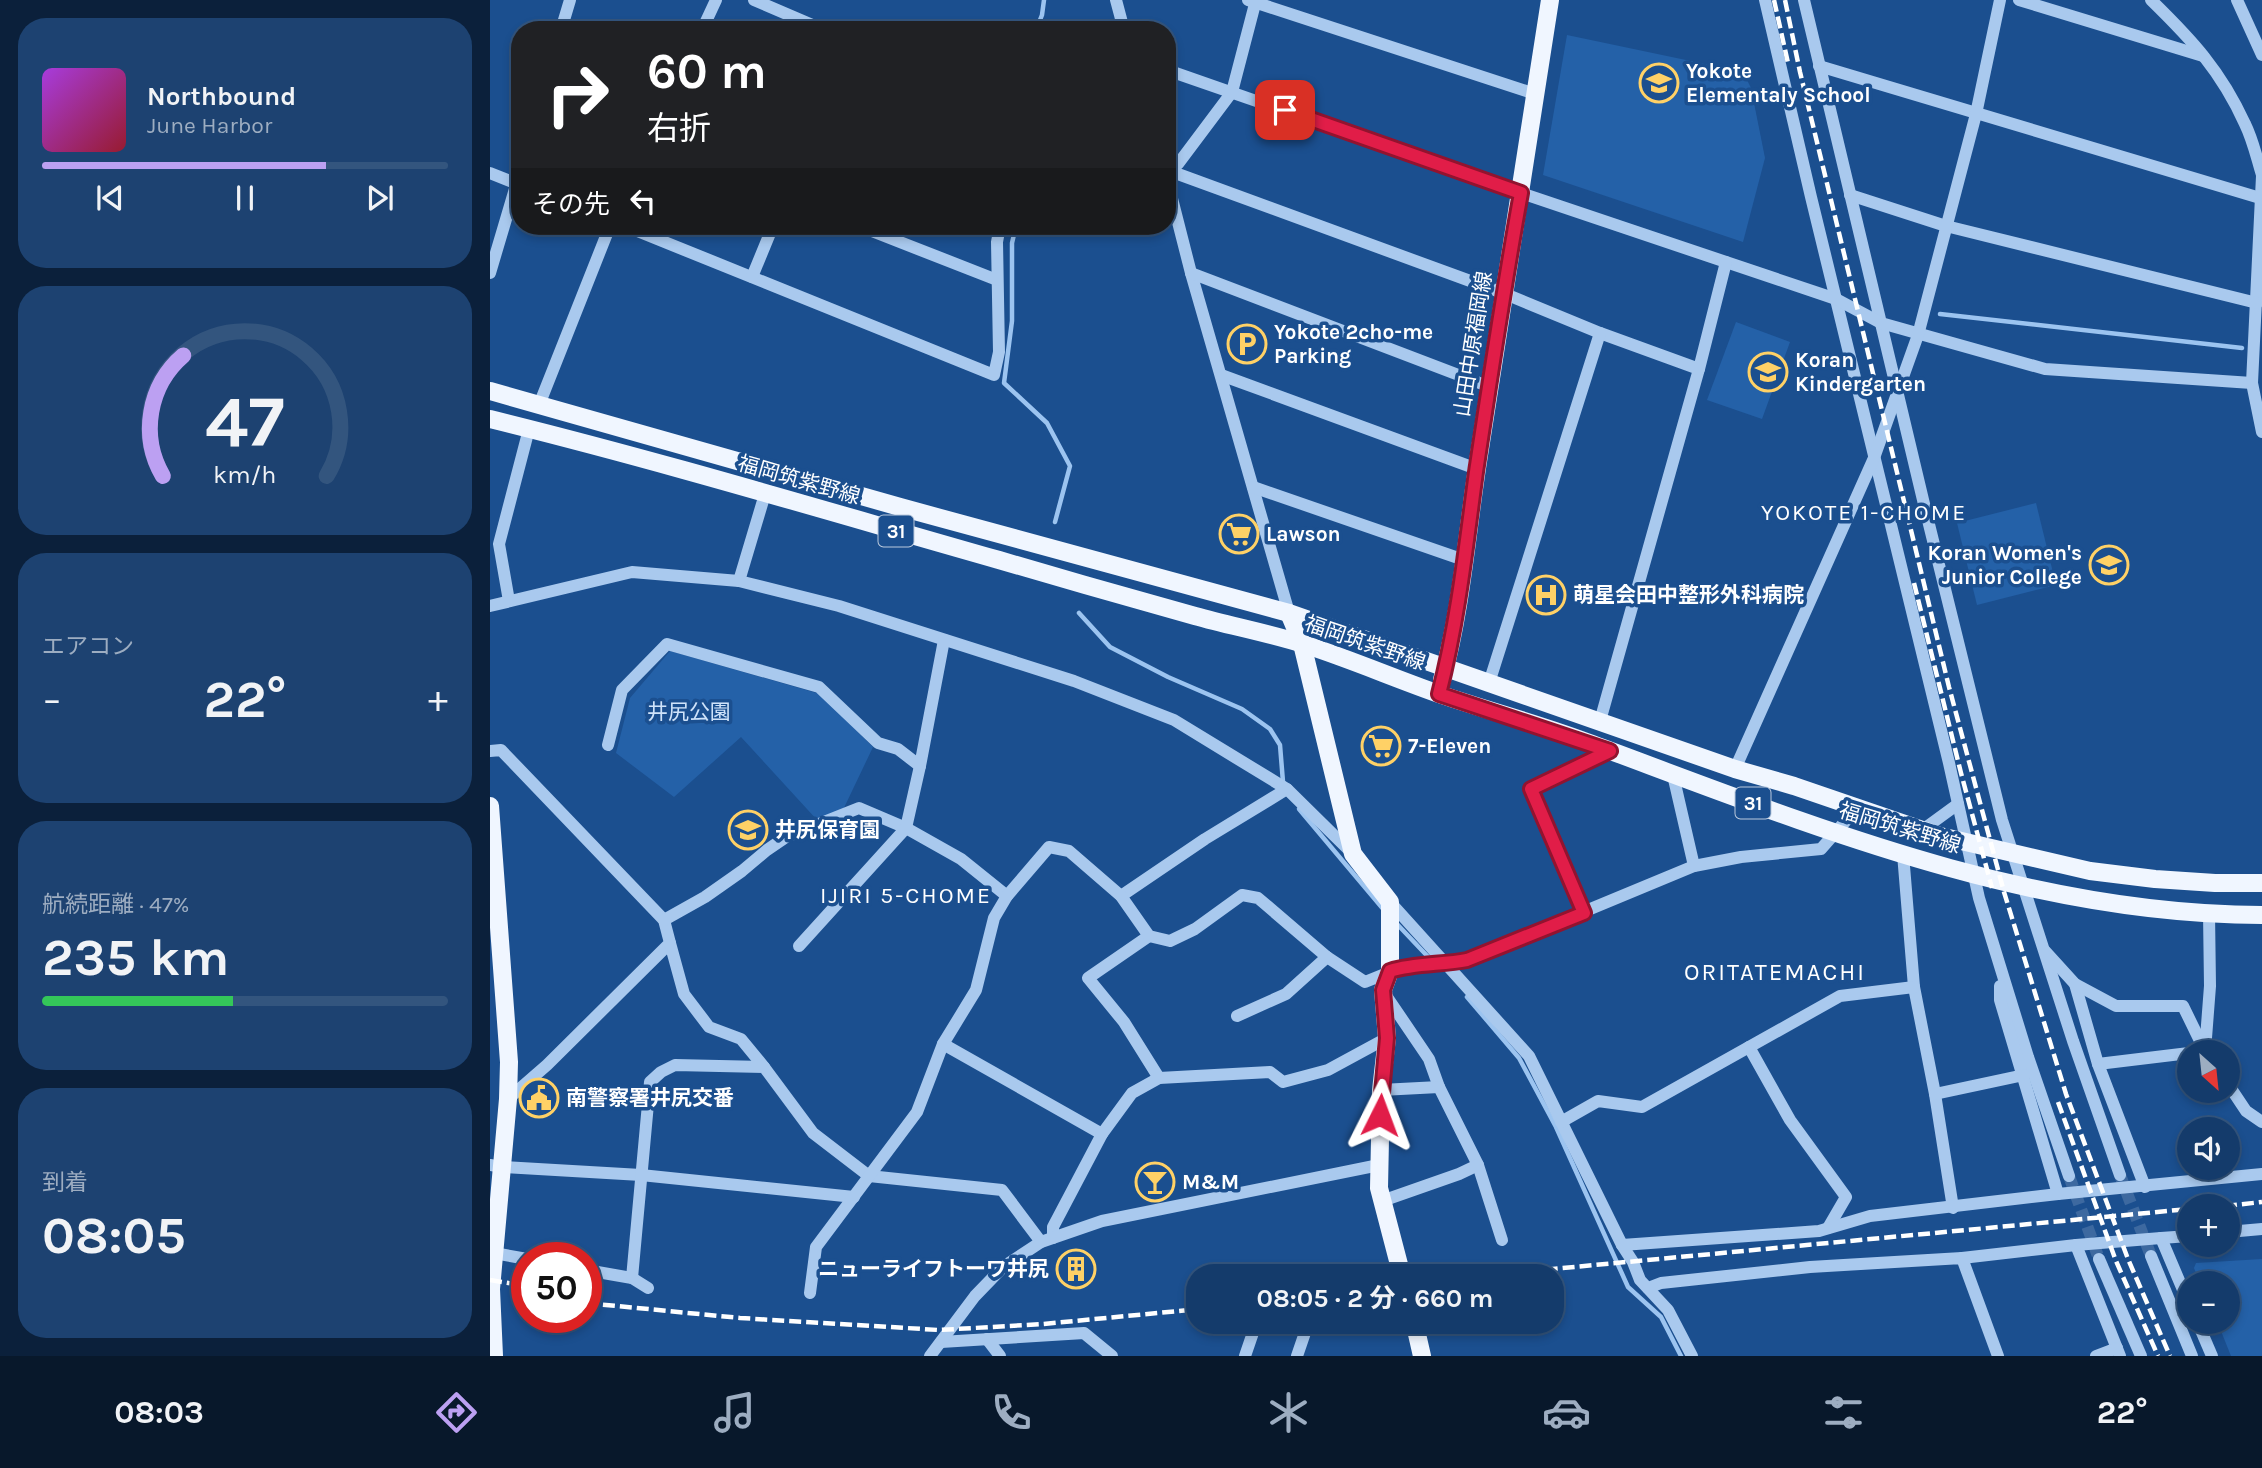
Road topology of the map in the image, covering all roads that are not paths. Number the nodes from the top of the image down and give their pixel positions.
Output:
1 (570, 0) edge
2 (716, 0) edge
3 (754, 0) edge
4 (1115, 0) edge
5 (1550, 0) edge
6 (1765, 0) edge
7 (1804, 0) edge
8 (2000, 0) edge
9 (2019, 0) edge
10 (2151, 0) edge
11 (2237, 0) edge
12 (1253, 1) edge
13 (564, 21) edge
14 (706, 21) edge
15 (803, 21) edge
16 (1121, 21) edge
17 (2262, 55) edge
18 (2204, 56) junction
19 (1819, 66) junction
20 (1176, 73) edge
21 (1232, 92) junction
22 (1535, 94) junction
23 (1976, 114) junction
24 (1176, 165) edge
25 (1176, 172) edge
26 (490, 173) edge
27 (2262, 176) edge
28 (511, 178) edge
29 (1521, 193) junction
30 (1850, 195) junction
31 (2260, 198) edge
32 (511, 206) edge
33 (1176, 214) edge
34 (1947, 226) junction
35 (606, 235) edge
36 (647, 235) edge
37 (769, 235) edge
38 (882, 235) edge
39 (998, 235) edge
40 (1726, 261) junction
41 (490, 273) edge
42 (1191, 273) junction
43 (752, 277) junction
44 (998, 280) junction
45 (1503, 293) junction
46 (1836, 299) junction
47 (2257, 303) junction
48 (1881, 323) junction
49 (1600, 333) junction
50 (1918, 335) junction
51 (1699, 369) junction
52 (1221, 375) junction
53 (2252, 383) junction
54 (1490, 387) junction
55 (490, 391) edge
56 (1898, 393) junction
57 (539, 405) junction
58 (490, 419) edge
59 (530, 429) junction
60 (2262, 432) edge
61 (1874, 458) junction
62 (1477, 469) junction
63 (1253, 487) junction
64 (765, 494) junction
65 (1464, 560) junction
66 (739, 581) junction
67 (509, 601) junction
68 (490, 606) edge
69 (1289, 612) junction
70 (944, 640) junction
71 (1302, 644) junction
72 (1445, 669) junction
73 (1489, 683) junction
74 (1439, 694) junction
75 (1601, 721) junction
76 (608, 745) dead end
77 (490, 751) edge
78 (1610, 751) junction
79 (920, 766) junction
80 (1735, 769) junction
81 (1673, 775) junction
82 (1289, 791) junction
83 (1958, 804) junction
84 (490, 806) edge
85 (1857, 808) junction
86 (906, 828) junction
87 (1921, 831) junction
88 (1837, 833) junction
89 (1966, 843) junction
90 (2012, 852) junction
91 (1353, 854) junction
92 (1903, 854) junction
93 (1694, 866) junction
94 (1973, 874) junction
95 (2262, 883) edge
96 (2024, 887) junction
97 (1007, 896) junction
98 (1121, 896) junction
99 (1390, 911) junction
100 (1584, 913) junction
101 (2209, 913) junction
102 (2262, 915) edge
103 (664, 920) junction
104 (1149, 936) junction
105 (670, 943) junction
106 (799, 946) dead end
107 (2042, 948) junction
108 (1327, 957) junction
109 (1444, 964) junction
110 (2000, 967) junction
111 (1396, 969) junction
112 (2075, 984) junction
113 (1914, 987) junction
114 (1383, 990) junction
115 (1237, 1016) dead end
116 (1387, 1038) junction
117 (2199, 1040) edge
118 (2206, 1040) edge
119 (943, 1044) junction
120 (1749, 1047) junction
121 (2177, 1055) edge
122 (2098, 1064) junction
123 (764, 1067) junction
124 (2024, 1074) junction
125 (1159, 1078) junction
126 (1439, 1087) junction
127 (1381, 1090) junction
128 (1935, 1094) junction
129 (508, 1099) junction
130 (2240, 1102) edge
131 (1561, 1122) junction
132 (2262, 1122) edge
133 (1102, 1134) junction
134 (1379, 1165) junction
135 (1478, 1165) junction
136 (496, 1166) edge
137 (2262, 1174) edge
138 (641, 1175) junction
139 (2069, 1175) tunnel mouth
140 (2120, 1175) tunnel mouth
141 (869, 1176) junction
142 (2145, 1187) junction
143 (2058, 1194) junction
144 (854, 1197) junction
145 (1382, 1201) junction
146 (1953, 1208) junction
147 (1828, 1228) junction
148 (2262, 1229) edge
149 (2240, 1231) edge
150 (2177, 1237) edge
151 (2161, 1238) junction
152 (1047, 1240) junction
153 (1502, 1240) dead end
154 (1622, 1245) junction
155 (2077, 1245) junction
156 (494, 1252) junction
157 (2151, 1255) tunnel mouth
158 (511, 1256) edge
159 (1962, 1258) junction
160 (2099, 1259) tunnel mouth
161 (1399, 1264) edge
162 (491, 1272) edge
163 (602, 1273) edge
164 (2177, 1276) edge
165 (632, 1279) junction
166 (648, 1288) dead end
167 (1648, 1288) junction
168 (810, 1293) dead end
169 (491, 1307) edge
170 (1253, 1334) edge
171 (1305, 1334) edge
172 (1417, 1334) edge
173 (2203, 1334) edge
174 (987, 1339) junction
175 (941, 1342) junction
176 (2118, 1352) edge
177 (494, 1356) edge
178 (930, 1356) edge
179 (1000, 1356) edge
180 (1112, 1356) edge
181 (1245, 1356) edge
182 (1297, 1356) edge
183 (1422, 1356) edge
184 (1692, 1356) edge
185 (1998, 1356) edge
186 (2096, 1356) edge
187 (2141, 1356) edge
188 (2192, 1356) edge
189 (2212, 1356) edge

1 - 13 street
2 - 14 street
3 - 15 street
4 - 16 street
5 - 22 main road, 山田中原福岡線
6 - 46 street
7 - 19 street
8 - 23 street
9 - 18 street
10 - 18 street
11 - 17 street
12 - 21 street
12 - 22 street
18 - 27 street
19 - 23 street
19 - 30 street
20 - 21 street
21 - 24 street
21 - 29 street
22 - 29 main road, 山田中原福岡線
23 - 31 street
23 - 34 street
25 - 45 street
26 - 28 street
27 - 31 street
29 - 40 street
29 - 45 main road, 山田中原福岡線
30 - 34 street
30 - 48 street
31 - 47 street
32 - 41 street
33 - 42 street
34 - 47 street
34 - 50 street
35 - 57 street
36 - 43 street
37 - 43 street
38 - 44 street
39 - 44 street
40 - 46 street
40 - 51 street
42 - 52 street
42 - 54 street
43 - 44 street
45 - 49 street
45 - 54 main road, 山田中原福岡線
46 - 48 street
46 - 61 street
47 - 53 street
48 - 50 street
48 - 56 street
49 - 51 street
49 - 73 street
50 - 53 street
50 - 56 street
51 - 75 street
52 - 62 street
52 - 63 street
53 - 60 street
54 - 62 main road, 山田中原福岡線
55 - 57 main road, 福岡筑紫野線 / 31
56 - 61 street
56 - 90 street
57 - 69 main road, 福岡筑紫野線 / 31
58 - 59 main road, 福岡筑紫野線 / 31
59 - 64 main road, 福岡筑紫野線 / 31
59 - 67 street
61 - 80 street
61 - 83 street
62 - 65 main road, 山田中原福岡線
63 - 65 street
63 - 69 street
64 - 66 street
64 - 71 main road, 福岡筑紫野線 / 31
65 - 72 main road, 山田中原福岡線
66 - 67 street
66 - 70 street
67 - 68 street
69 - 71 main road
69 - 72 main road, 福岡筑紫野線 / 31
70 - 79 street
70 - 82 street
71 - 74 main road, 福岡筑紫野線 / 31
71 - 91 main road
72 - 73 main road, 福岡筑紫野線 / 31
72 - 74 main road, 山田中原福岡線
73 - 75 main road, 福岡筑紫野線 / 31
74 - 78 main road, 福岡筑紫野線 / 31
75 - 80 main road, 福岡筑紫野線 / 31
76 - 79 street
77 - 103 street
78 - 81 main road, 福岡筑紫野線 / 31
78 - 100 street
79 - 86 street
80 - 85 main road, 福岡筑紫野線 / 31
81 - 88 main road, 福岡筑紫野線 / 31
81 - 93 street
82 - 91 street
82 - 98 street
83 - 87 street
83 - 89 street
84 - 129 main road
85 - 87 main road, 福岡筑紫野線 / 31
85 - 88 street
86 - 97 street
86 - 103 street
86 - 106 street
87 - 89 main road, 福岡筑紫野線 / 31
88 - 92 main road, 福岡筑紫野線 / 31
88 - 93 street
89 - 90 main road, 福岡筑紫野線 / 31
89 - 94 street
90 - 95 main road, 福岡筑紫野線 / 31
90 - 96 street
91 - 99 main road
92 - 94 main road, 福岡筑紫野線 / 31
92 - 113 street
93 - 100 street
94 - 96 main road, 福岡筑紫野線 / 31
94 - 110 street
96 - 101 main road, 福岡筑紫野線 / 31
96 - 107 street
97 - 98 street
97 - 119 street
98 - 104 street
99 - 109 street
99 - 111 main road
100 - 109 street
101 - 102 main road, 福岡筑紫野線 / 31
101 - 118 street
103 - 105 street
104 - 108 street
104 - 125 street
105 - 123 street
105 - 129 street
107 - 112 street
107 - 140 street
108 - 111 street
108 - 115 street
109 - 111 street
109 - 131 street
110 - 124 street
110 - 139 street
111 - 114 main road
112 - 117 street
112 - 122 street
113 - 120 street
113 - 128 street
114 - 116 main road
114 - 126 street
116 - 125 street
116 - 127 main road
119 - 133 street
119 - 141 street
120 - 131 street
120 - 147 street
121 - 122 street
122 - 142 street
123 - 138 street
123 - 141 street
124 - 128 street
124 - 143 street
125 - 133 street
126 - 127 street
126 - 135 street
127 - 134 main road
128 - 146 street
129 - 136 main road
130 - 132 street
131 - 154 street
133 - 152 street
134 - 145 main road
134 - 152 street
135 - 145 street
135 - 153 street
136 - 138 street
136 - 156 main road
137 - 142 street
138 - 144 street
138 - 165 street
141 - 144 street
141 - 152 street
142 - 143 street
143 - 146 street
144 - 168 street
145 - 161 main road
146 - 147 street
147 - 154 street
148 - 149 street
150 - 151 street
151 - 155 street
151 - 164 street
152 - 175 street
154 - 167 street
155 - 159 street
155 - 176 street
156 - 158 street
156 - 162 main road
157 - 188 street
159 - 167 street
159 - 185 street
160 - 187 street
162 - 169 main road
163 - 165 street
165 - 166 street
167 - 184 street
169 - 177 main road
170 - 181 street
171 - 182 street
172 - 183 main road
173 - 189 street
174 - 175 street
174 - 179 street
174 - 180 street
175 - 178 street
176 - 186 street

